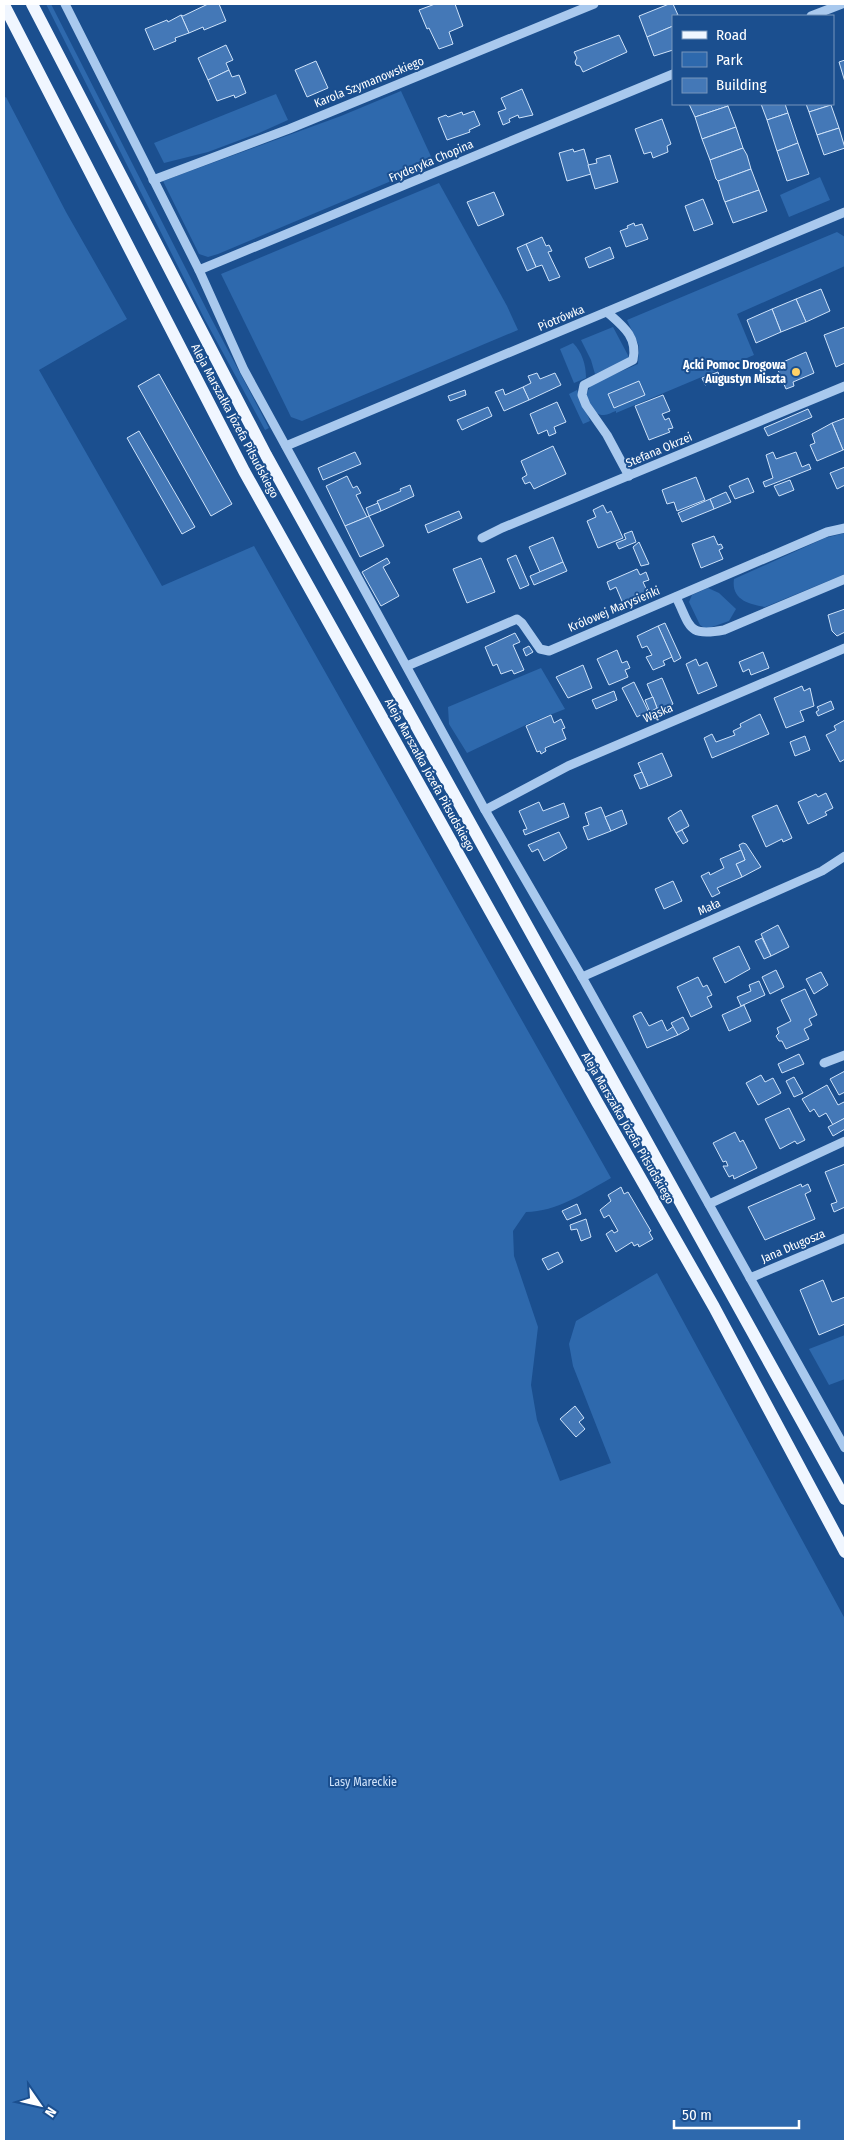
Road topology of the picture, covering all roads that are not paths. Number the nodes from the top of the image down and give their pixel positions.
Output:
1 (32, 4) edge
2 (65, 4) edge
3 (594, 4) edge
4 (842, 4) edge
5 (4, 6) edge
6 (814, 15) edge
7 (672, 74) edge
8 (153, 180) junction
9 (845, 212) edge
10 (199, 270) junction
11 (607, 312) junction
12 (845, 386) edge
13 (286, 446) junction
14 (629, 476) junction
15 (845, 528) edge
16 (482, 538) dead end
17 (845, 579) edge
18 (676, 597) junction
19 (845, 648) edge
20 (407, 666) junction
21 (485, 810) junction
22 (845, 856) edge
23 (582, 977) junction
24 (845, 1054) edge
25 (824, 1063) dead end
26 (845, 1141) edge
27 (709, 1204) junction
28 (845, 1238) edge
29 (750, 1278) junction
30 (845, 1448) edge
31 (845, 1499) edge
32 (845, 1552) edge

1 - 31 main road, Aleja Marszałka Józefa Piłsudskiego
2 - 8 street
3 - 8 street, Karola Szymanowskiego
4 - 6 street
5 - 32 main road, Aleja Marszałka Józefa Piłsudskiego
7 - 10 street, Fryderyka Chopina
8 - 10 street
9 - 11 street, Piotrówka
10 - 13 street
11 - 13 street, Piotrówka
11 - 14 street
12 - 14 street, Stefana Okrzei
13 - 20 street
14 - 16 street, Stefana Okrzei
15 - 18 street, Królowej Marysieńki
17 - 18 street
18 - 20 street, Królowej Marysieńki
19 - 21 street, Wąska
20 - 21 street
21 - 23 street
22 - 23 street, Mała
23 - 27 street
24 - 25 street
26 - 27 street
27 - 29 street
28 - 29 street, Jana Długosza
29 - 30 street

